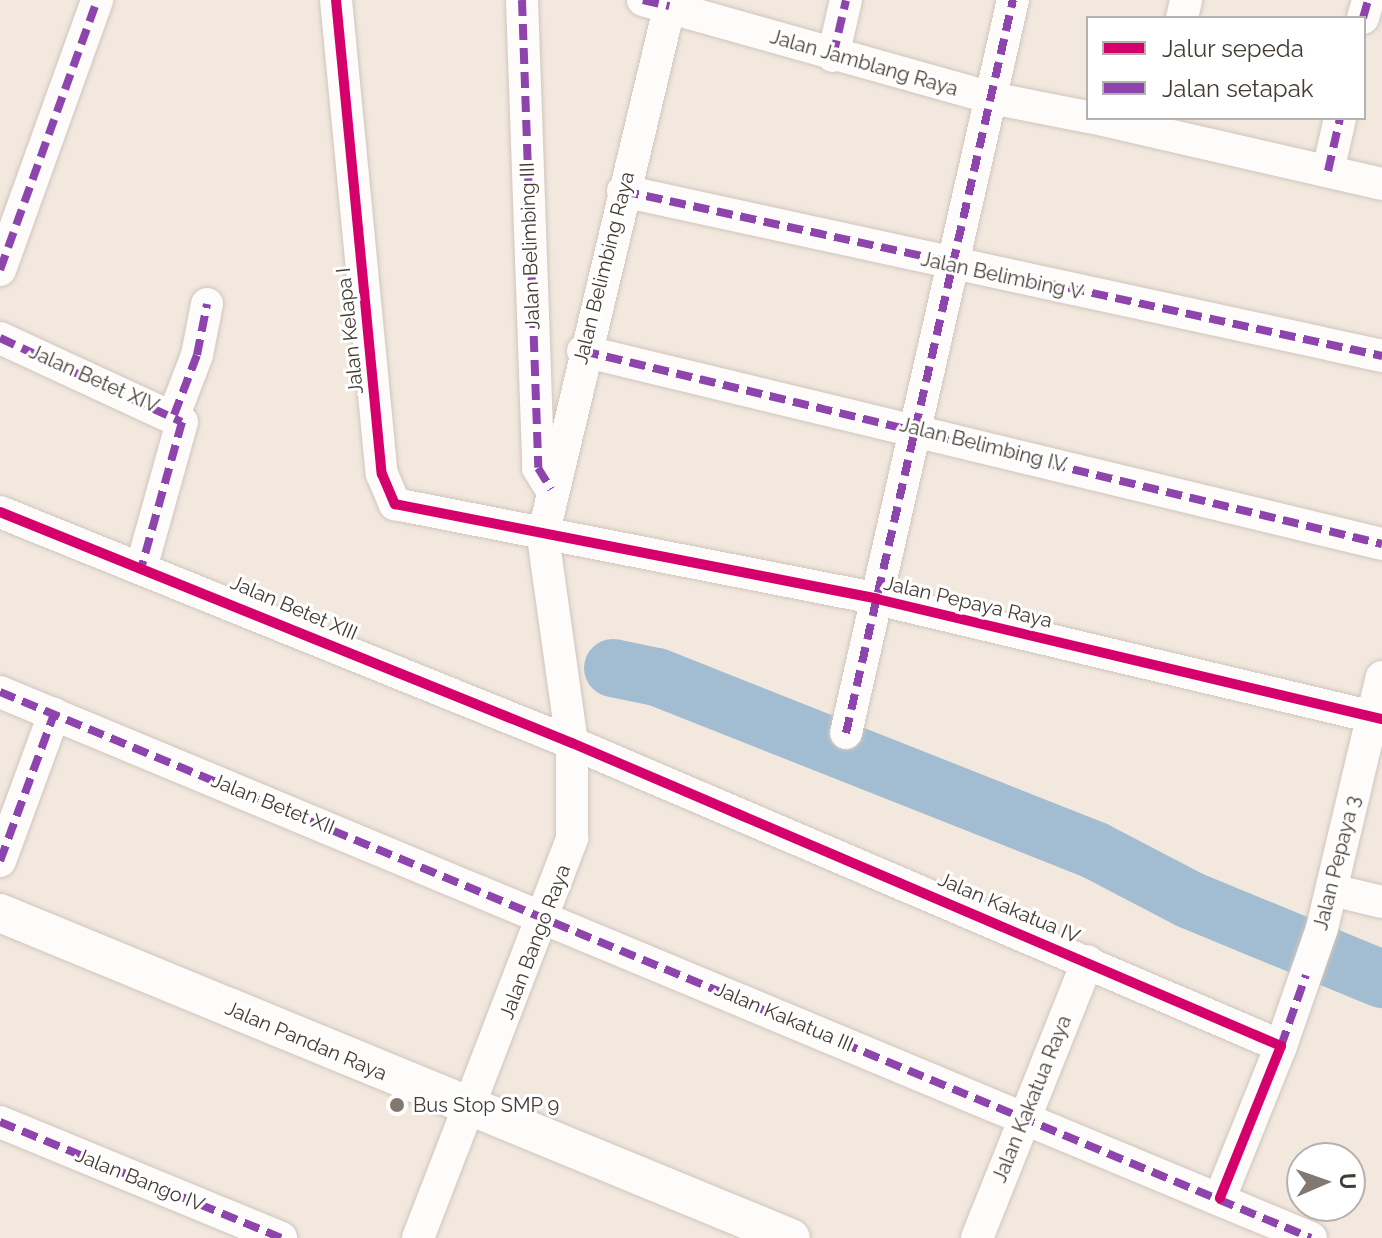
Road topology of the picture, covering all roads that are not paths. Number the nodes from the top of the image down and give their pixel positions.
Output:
1 (97, 0) edge
2 (336, 0) edge
3 (522, 0) edge
4 (846, 0) edge
5 (1013, 0) edge
6 (661, 2) edge
7 (833, 56) junction
8 (991, 98) junction
9 (1086, 116) edge
10 (1120, 120) edge
11 (1340, 120) edge
12 (1158, 124) edge
13 (1328, 171) junction
14 (1382, 184) edge
15 (623, 191) junction
16 (953, 266) junction
17 (0, 270) edge
18 (207, 304) dead end
19 (0, 338) edge
20 (583, 351) junction
21 (1382, 356) edge
22 (174, 415) junction
23 (916, 429) junction
24 (551, 489) junction
25 (0, 512) edge
26 (543, 536) junction
27 (1382, 544) edge
28 (142, 565) junction
29 (877, 599) junction
30 (1382, 677) edge
31 (0, 692) edge
32 (54, 714) junction
33 (1378, 718) edge
34 (846, 733) dead end
35 (572, 743) junction
36 (0, 861) edge
37 (1332, 890) junction
38 (1382, 902) edge
39 (0, 913) edge
40 (546, 917) junction
41 (1088, 961) junction
42 (1281, 1046) junction
43 (470, 1108) junction
44 (1022, 1118) junction
45 (0, 1122) edge
46 (1220, 1198) junction
47 (281, 1238) edge
48 (418, 1238) edge
49 (791, 1238) edge
50 (977, 1238) edge
51 (1311, 1238) edge

1 - 17 street
2 - 26 street, Jalan Kelapa I
3 - 24 street, Jalan Belimbing III
4 - 7 street
5 - 8 street
6 - 7 street, Jalan Jamblang Raya
6 - 15 street, Jalan Belimbing Raya
7 - 8 street, Jalan Jamblang Raya
8 - 9 street, Jalan Jamblang Raya
8 - 16 street
10 - 12 street, Jalan Jamblang Raya
11 - 13 street
12 - 13 street, Jalan Jamblang Raya
13 - 14 street, Jalan Jamblang Raya
15 - 16 street, Jalan Belimbing V
15 - 20 street, Jalan Belimbing Raya
16 - 21 street, Jalan Belimbing V
16 - 23 street
18 - 22 street
19 - 22 street, Jalan Betet XIV
20 - 23 street, Jalan Belimbing IV
20 - 24 street, Jalan Belimbing Raya
22 - 28 street, Jalan Betet XIV
23 - 27 street, Jalan Belimbing IV
23 - 29 street
24 - 26 street, Jalan Belimbing Raya
25 - 28 street, Jalan Betet XIII
26 - 29 street, Jalan Pepaya Raya
26 - 35 street, Jalan Bango Raya
28 - 35 street, Jalan Betet XIII
29 - 33 street, Jalan Pepaya Raya
29 - 34 street
30 - 33 street, Jalan Pepaya 3
31 - 32 street, Jalan Betet XII
32 - 36 street
32 - 40 street, Jalan Betet XII
33 - 37 street, Jalan Pepaya 3
35 - 40 street, Jalan Bango Raya
35 - 41 street, Jalan Kakatua IV
37 - 38 street
37 - 42 street, Jalan Pepaya 3
39 - 43 street, Jalan Pandan Raya
40 - 43 street, Jalan Bango Raya
40 - 44 street, Jalan Kakatua III
41 - 42 street, Jalan Kakatua IV
41 - 44 street, Jalan Kakatua Raya
42 - 46 street
43 - 48 street, Jalan Bango Raya
43 - 49 street, Jalan Pandan Raya
44 - 46 street, Jalan Kakatua III
44 - 50 street, Jalan Kakatua Raya
45 - 47 street, Jalan Bango IV
46 - 51 street, Jalan Kakatua III

